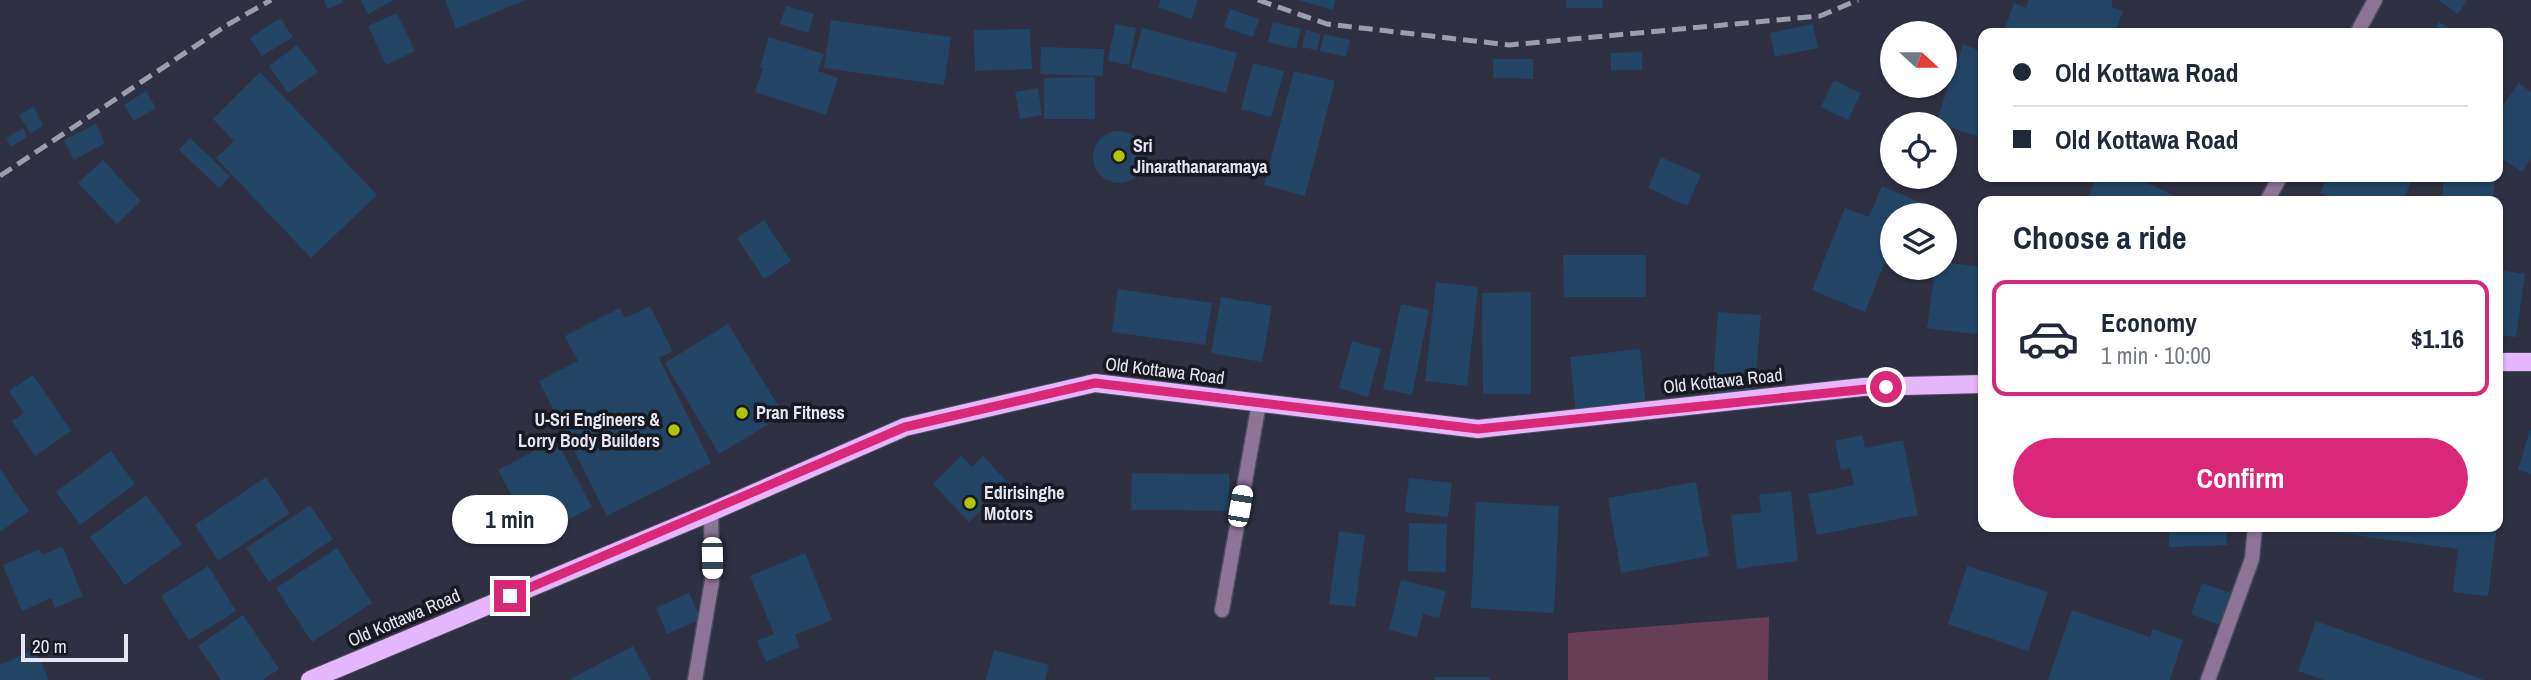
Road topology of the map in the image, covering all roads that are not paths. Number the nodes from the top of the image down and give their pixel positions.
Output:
1 (2375, 0) edge
2 (2360, 28) edge
3 (2503, 362) edge
4 (2531, 362) edge
5 (1978, 384) edge
6 (1259, 403) junction
7 (711, 512) junction
8 (2255, 532) edge
9 (1222, 610) dead end
10 (310, 680) edge
11 (695, 680) edge
12 (2208, 680) edge

1 - 2 street
3 - 4 main road
5 - 6 main road, Old Kottawa Road
6 - 7 main road, Old Kottawa Road
6 - 9 street
7 - 10 main road, Old Kottawa Road
7 - 11 street
8 - 12 street

